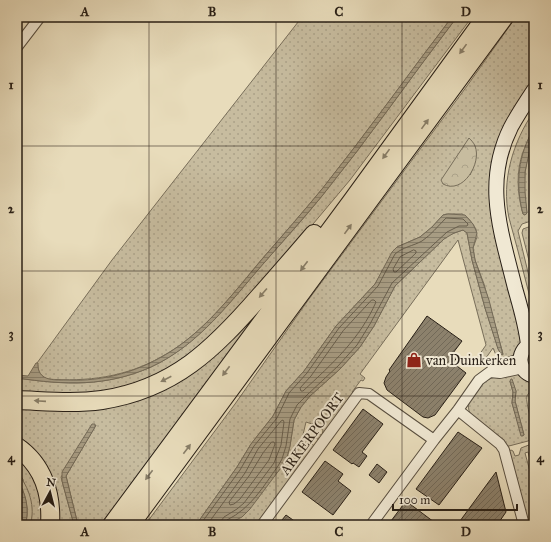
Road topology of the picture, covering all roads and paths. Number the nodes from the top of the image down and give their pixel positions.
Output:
1 (40, 17) edge
2 (486, 17) edge
3 (504, 17) edge
4 (17, 47) edge
5 (534, 90) edge
6 (534, 106) edge
7 (352, 201) junction
8 (534, 323) edge
9 (531, 343) edge
10 (522, 363) junction
11 (534, 376) edge
12 (17, 400) edge
13 (458, 410) junction
14 (434, 440) junction
15 (17, 447) edge
16 (50, 525) edge
17 (112, 525) edge
18 (130, 525) edge
19 (262, 525) edge
20 (372, 525) edge
21 (524, 525) edge

1 - 4 street
2 -> 7 highway
18 -> 3 highway
5 - 9 main road
6 - 8 main road
7 -> 12 highway
7 -> 17 highway
9 - 10 main road
10 - 11 main road
10 - 13 street
13 - 14 street
13 - 21 street
14 - 19 street, ARKERPOORT
14 - 20 street
15 - 16 highway

